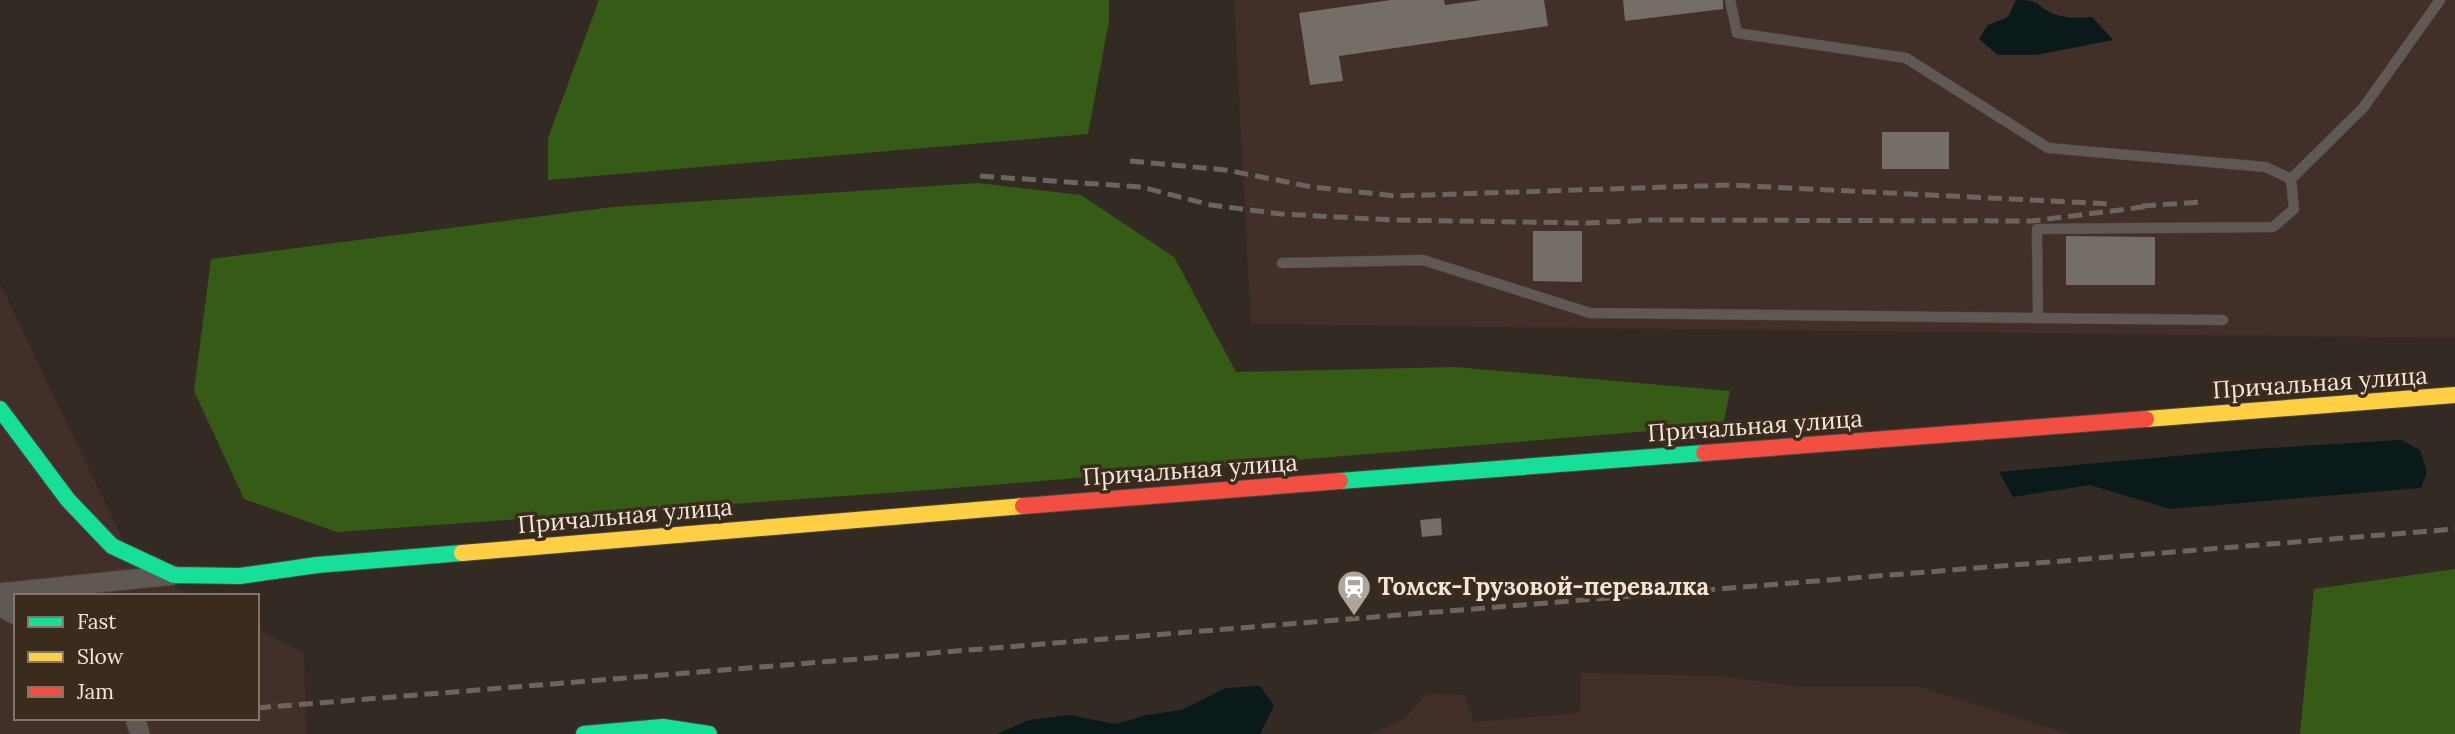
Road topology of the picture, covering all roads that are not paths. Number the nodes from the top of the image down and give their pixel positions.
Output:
1 (1730, 0) edge
2 (2440, 0) edge
3 (2291, 179) junction
4 (1282, 263) dead end
5 (2038, 317) junction
6 (2223, 320) dead end
7 (2455, 395) edge
8 (0, 409) edge
9 (174, 575) junction
10 (0, 593) edge
11 (584, 734) edge
12 (709, 734) edge

1 - 3 lane
2 - 3 lane
3 - 5 lane
4 - 5 lane
5 - 6 lane
7 - 9 street, Причальная улица
8 - 9 street, Причальная улица
9 - 10 street
11 - 12 street

